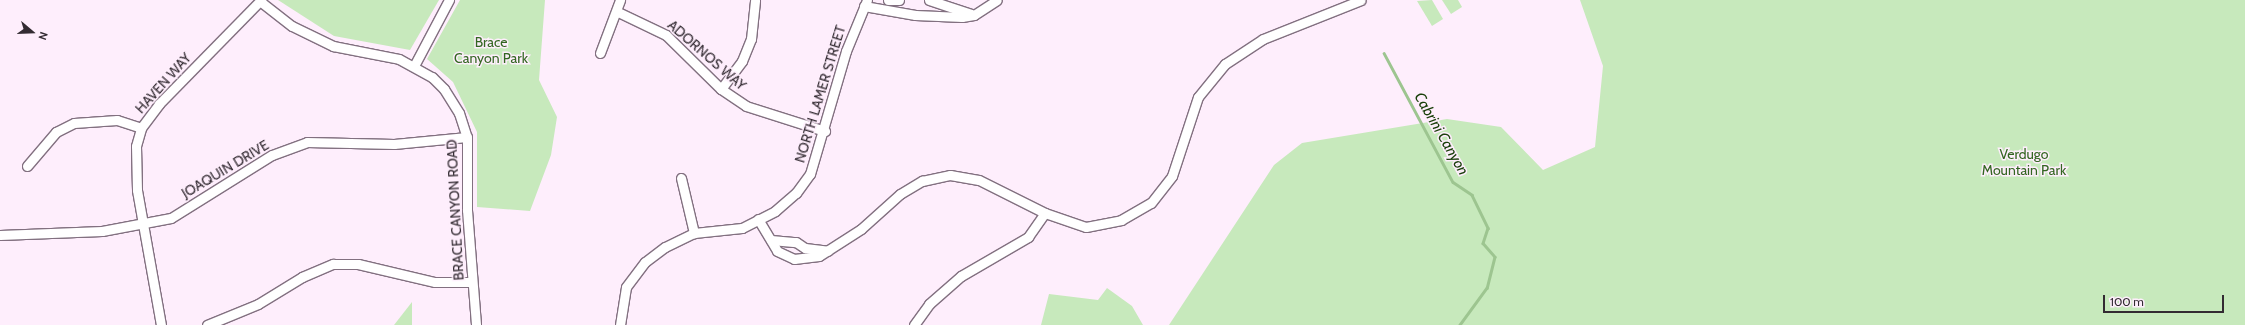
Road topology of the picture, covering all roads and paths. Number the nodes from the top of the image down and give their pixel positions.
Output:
1 (449, 0) edge
2 (620, 0) edge
3 (755, 0) edge
4 (888, 0) edge
5 (899, 0) edge
6 (929, 0) edge
7 (997, 0) edge
8 (1361, 0) edge
9 (261, 1) edge
10 (865, 3) edge
11 (618, 12) junction
12 (974, 15) junction
13 (600, 53) dead end
14 (414, 66) junction
15 (721, 89) junction
16 (141, 128) junction
17 (825, 131) junction
18 (467, 137) junction
19 (27, 166) dead end
20 (681, 178) dead end
21 (1045, 213) junction
22 (758, 219) junction
23 (142, 224) junction
24 (694, 233) junction
25 (0, 235) edge
26 (771, 240) junction
27 (828, 251) junction
28 (472, 282) junction
29 (161, 325) edge
30 (207, 325) edge
31 (476, 325) edge
32 (620, 325) edge
33 (914, 325) edge

1 - 14 street
2 - 11 street
3 - 15 street
4 - 5 street
6 - 12 street
7 - 12 street
8 - 21 street
9 - 14 street, BRACE CANYON ROAD
9 - 16 street, HAVEN WAY
10 - 12 street
10 - 17 street, NORTH LAMER STREET
11 - 13 street
11 - 15 street, ADORNOS WAY
14 - 18 street, BRACE CANYON ROAD
15 - 17 street, ADORNOS WAY
16 - 19 street
16 - 23 street, HAVEN WAY
17 - 22 street, NORTH LAMER STREET
18 - 23 street, JOAQUIN DRIVE
18 - 28 street, BRACE CANYON ROAD
20 - 24 street
21 - 27 street
21 - 33 street
22 - 24 street, NORTH LAMER STREET
22 - 26 street
23 - 25 street, JOAQUIN DRIVE
23 - 29 street, HAVEN WAY
24 - 32 street, NORTH LAMER STREET
26 - 27 street
26 - 27 street
28 - 30 street
28 - 31 street, BRACE CANYON ROAD

